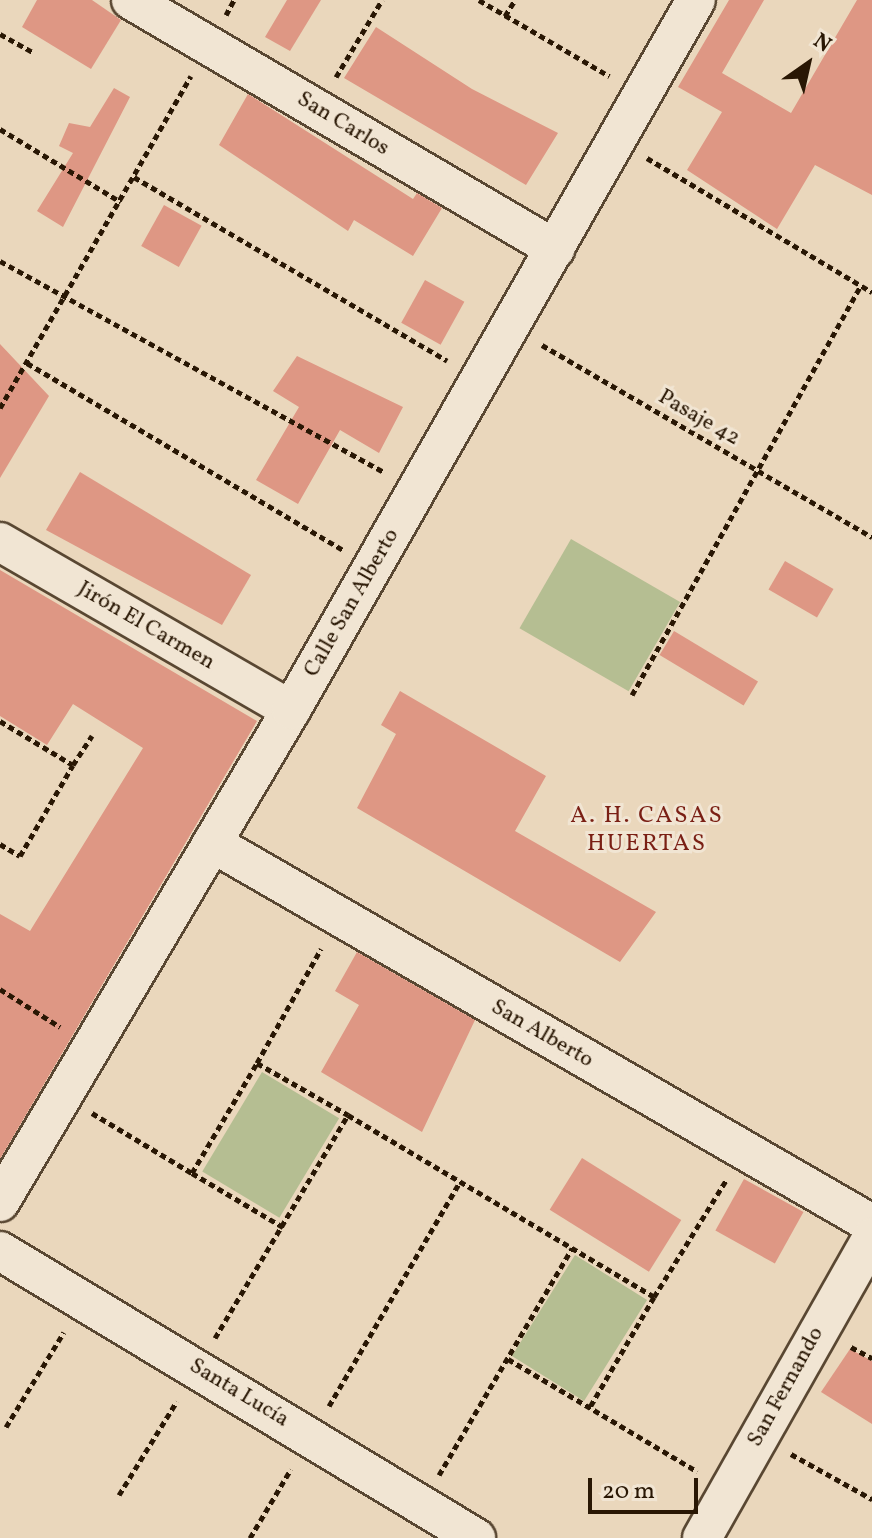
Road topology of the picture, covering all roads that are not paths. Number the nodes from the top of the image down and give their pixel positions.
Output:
1 (131, 0) edge
2 (696, 0) edge
3 (555, 249) junction
4 (0, 542) edge
5 (291, 710) junction
6 (212, 843) junction
7 (5, 1183) edge
8 (872, 1224) edge
9 (872, 1237) edge
10 (0, 1251) edge
11 (476, 1538) edge
12 (702, 1538) edge

1 - 3 street, San Carlos
2 - 3 street, Calle San Alberto
3 - 5 street, Calle San Alberto
4 - 5 street, Jirón El Carmen
5 - 6 street, Calle San Alberto
6 - 7 street, Calle San Alberto
6 - 8 street, San Alberto
9 - 12 street, San Fernando
10 - 11 street, Santa Lucía

